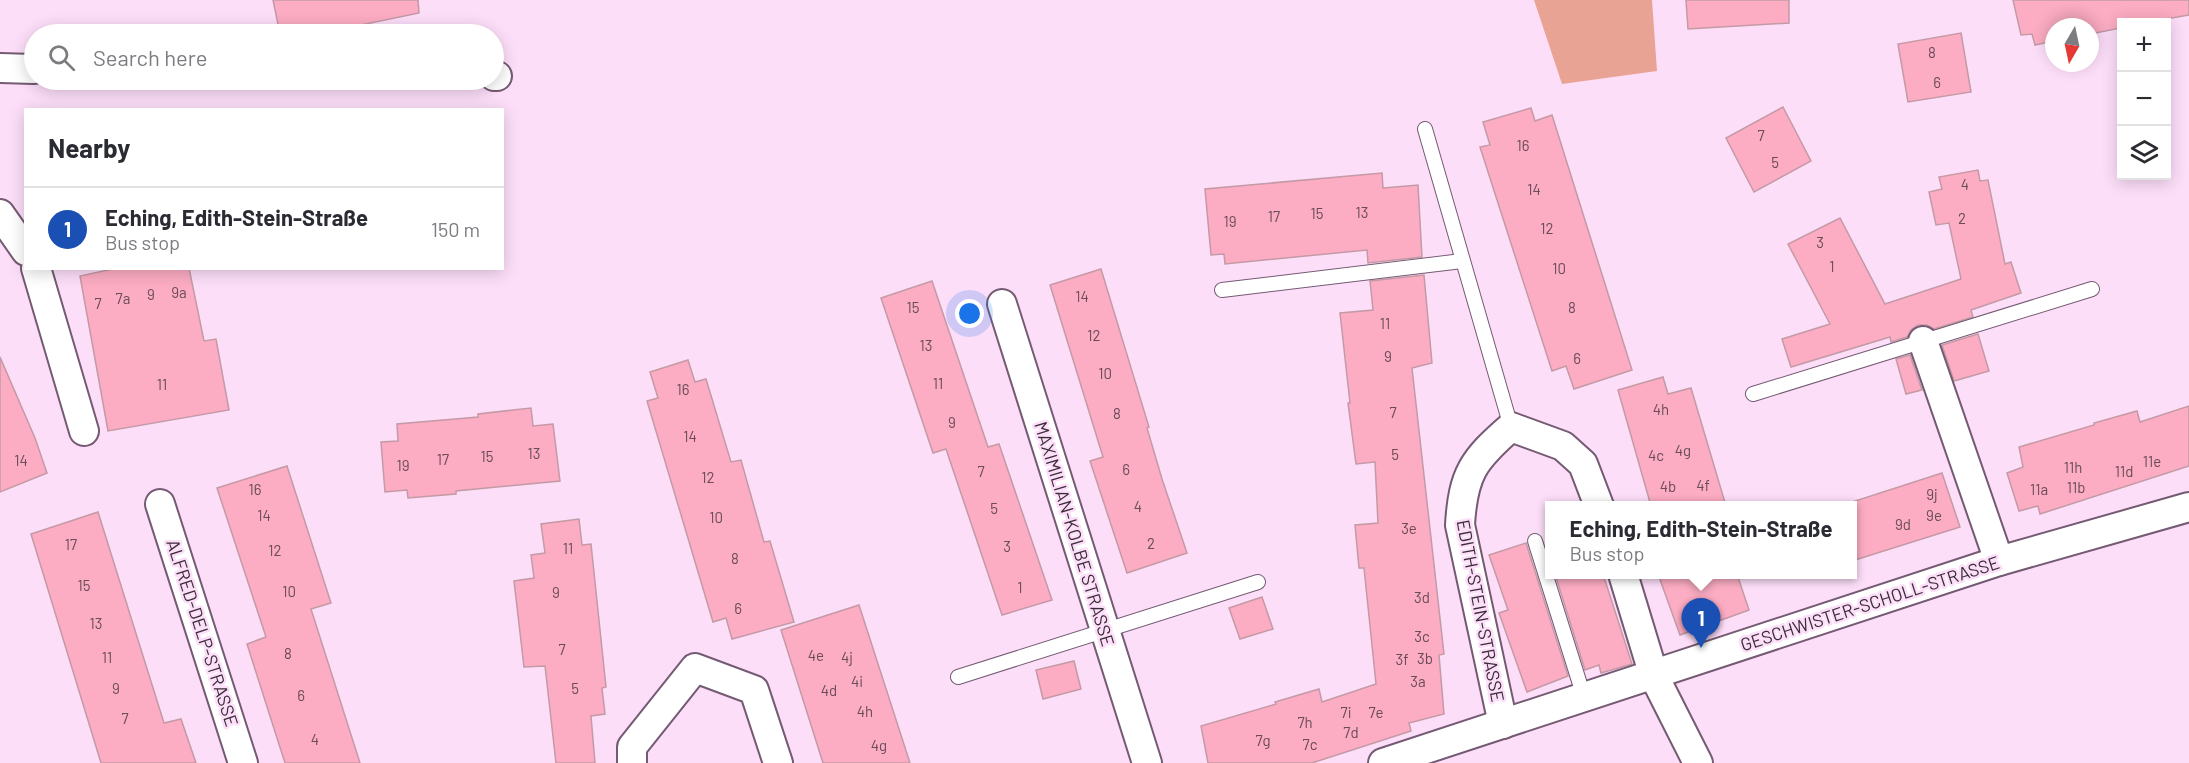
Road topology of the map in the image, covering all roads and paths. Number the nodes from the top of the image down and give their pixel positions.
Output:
1 (0, 68) edge
2 (24, 69) edge
3 (1425, 129) dead end
4 (0, 214) edge
5 (24, 248) edge
6 (1462, 261) junction
7 (37, 270) edge
8 (2092, 289) dead end
9 (1222, 290) dead end
10 (1002, 304) dead end
11 (1923, 341) junction
12 (1753, 394) dead end
13 (1511, 427) junction
14 (84, 431) dead end
15 (1597, 501) edge
16 (160, 504) dead end
17 (2189, 507) edge
18 (1535, 541) dead end
19 (1999, 561) junction
20 (1545, 573) edge
21 (1547, 579) edge
22 (1625, 579) edge
23 (1258, 582) dead end
24 (1104, 630) junction
25 (1654, 676) junction
26 (958, 677) dead end
27 (1584, 698) junction
28 (1503, 724) junction
29 (243, 763) edge
30 (632, 763) edge
31 (778, 763) edge
32 (1147, 763) edge
33 (1383, 763) edge
34 (1698, 763) edge

1 - 2 street
3 - 6 lane
4 - 5 street
6 - 9 lane
6 - 13 lane
7 - 14 street
8 - 11 lane
10 - 24 street, MAXIMILIAN-KOLBE STRASSE
11 - 12 lane
11 - 19 street
13 - 15 street
13 - 28 street, EDITH-STEIN-STRASSE
16 - 29 street, ALFRED-DELP-STRASSE
17 - 19 street, GESCHWISTER-SCHOLL-STRASSE
18 - 20 lane
19 - 25 street, GESCHWISTER-SCHOLL-STRASSE
21 - 27 lane
22 - 25 street
23 - 24 lane
24 - 26 lane
24 - 32 street, MAXIMILIAN-KOLBE STRASSE
25 - 27 street, GESCHWISTER-SCHOLL-STRASSE
25 - 34 street
27 - 28 street, GESCHWISTER-SCHOLL-STRASSE
28 - 33 street, GESCHWISTER-SCHOLL-STRASSE
30 - 31 street

